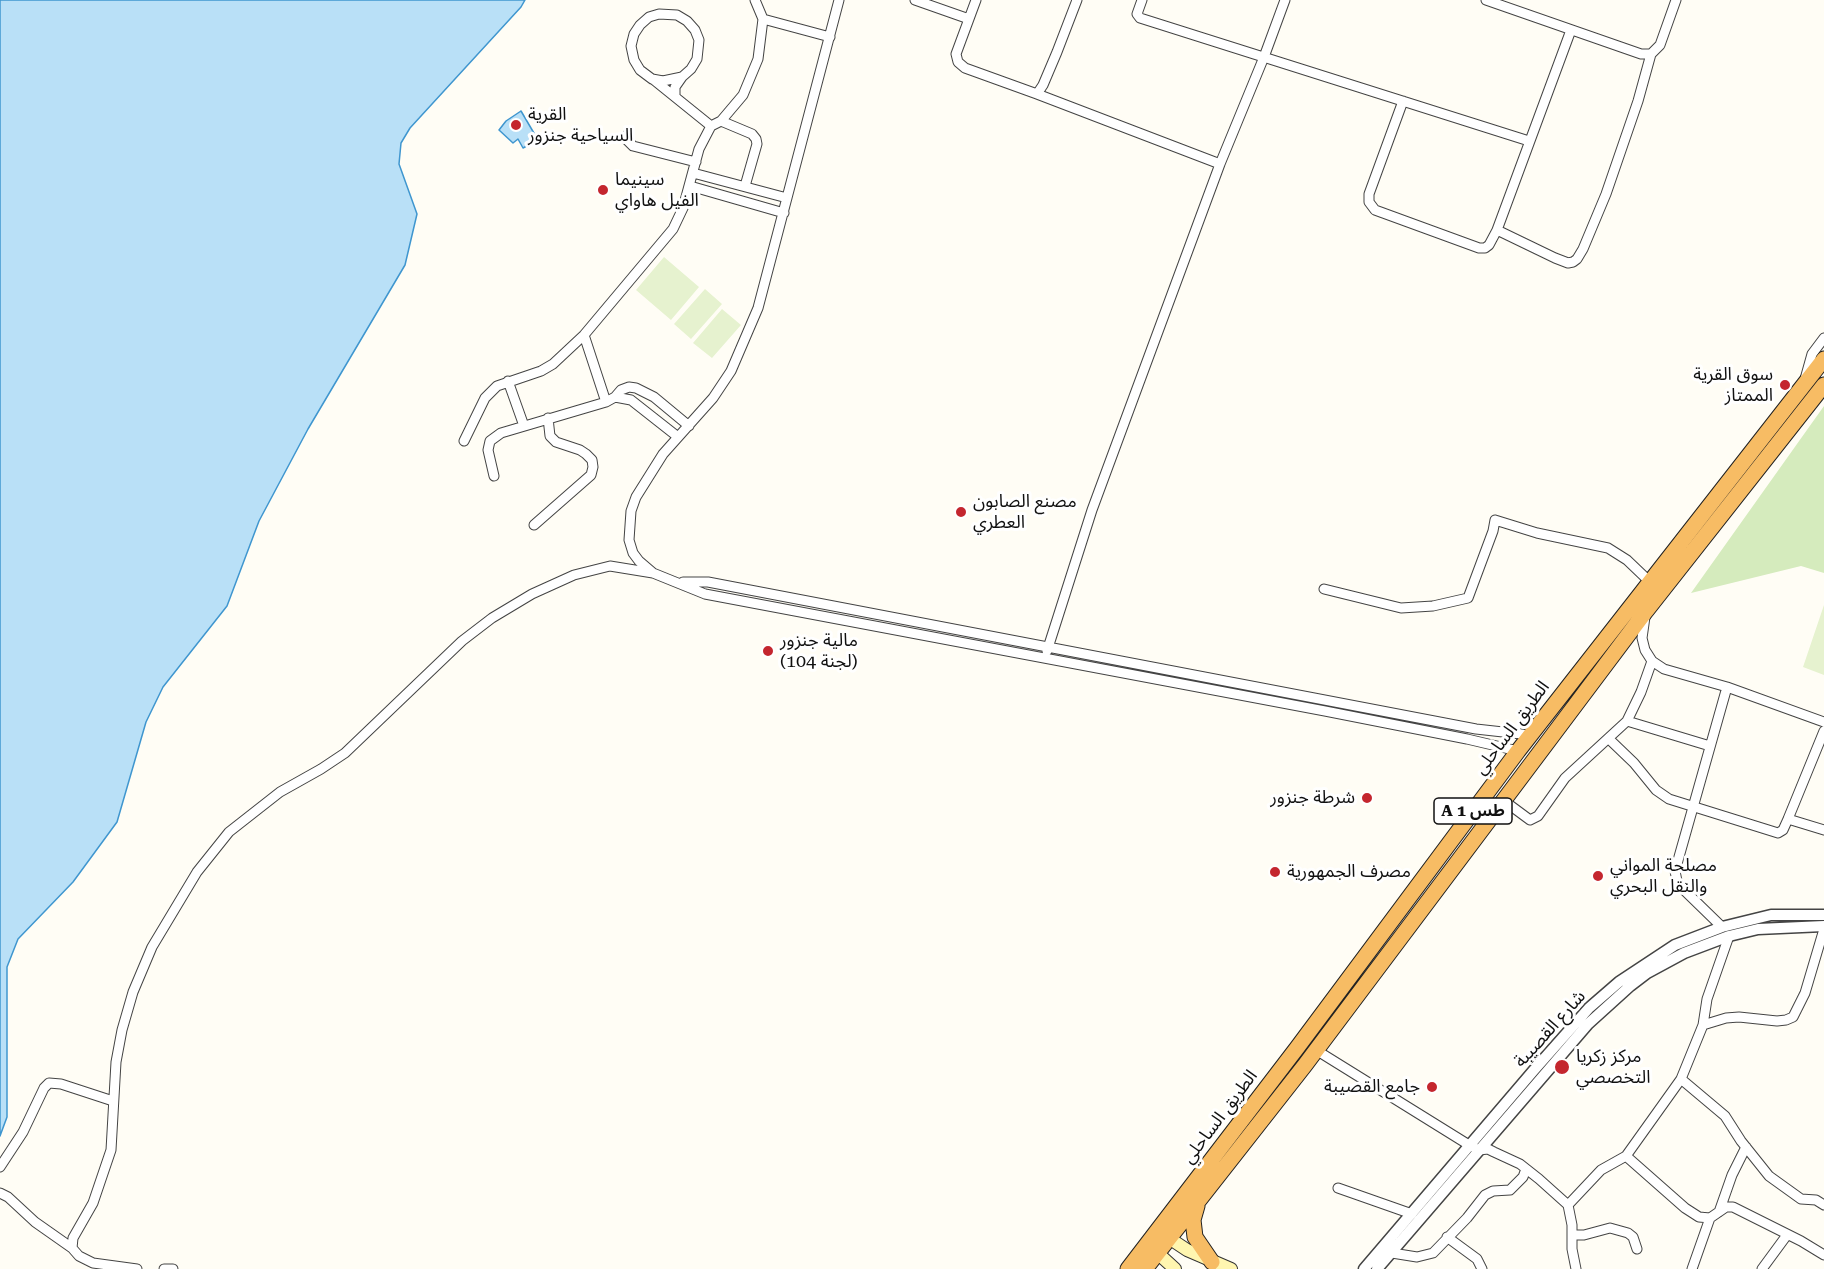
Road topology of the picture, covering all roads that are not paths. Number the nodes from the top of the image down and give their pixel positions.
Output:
1 (755, 0) edge
2 (839, 0) edge
3 (915, 0) edge
4 (976, 0) edge
5 (1077, 0) edge
6 (1142, 0) edge
7 (1285, 0) edge
8 (1486, 0) edge
9 (1676, 0) edge
10 (763, 19) junction
11 (969, 19) junction
12 (1571, 30) junction
13 (830, 36) junction
14 (1651, 54) junction
15 (1264, 57) junction
16 (682, 77) junction
17 (652, 78) junction
18 (1037, 94) junction
19 (675, 95) junction
20 (1403, 101) junction
21 (721, 121) junction
22 (711, 126) junction
23 (628, 134) dead end
24 (1529, 141) junction
25 (696, 162) junction
26 (1220, 164) junction
27 (693, 173) junction
28 (690, 186) junction
29 (745, 186) junction
30 (787, 198) junction
31 (784, 213) junction
32 (1497, 230) junction
33 (584, 335) junction
34 (1824, 338) edge
35 (1824, 359) edge
36 (508, 381) junction
37 (1804, 384) junction
38 (1822, 389) edge
39 (615, 397) junction
40 (606, 402) junction
41 (548, 418) junction
42 (524, 426) junction
43 (689, 426) junction
44 (678, 437) junction
45 (464, 441) dead end
46 (494, 476) dead end
47 (534, 525) dead end
48 (653, 573) junction
49 (678, 582) junction
50 (1650, 582) junction
51 (1324, 589) dead end
52 (761, 593) junction
53 (760, 605) junction
54 (1646, 611) junction
55 (962, 631) junction
56 (960, 643) junction
57 (1048, 646) junction
58 (1045, 659) junction
59 (1652, 661) junction
60 (1727, 687) junction
61 (1627, 721) junction
62 (1824, 722) edge
63 (1824, 731) edge
64 (1530, 735) junction
65 (1610, 739) junction
66 (1710, 746) junction
67 (1518, 751) junction
68 (1503, 800) junction
69 (1694, 806) junction
70 (1788, 819) junction
71 (1824, 830) edge
72 (1824, 915) edge
73 (1824, 928) edge
74 (1725, 931) junction
75 (1703, 1025) junction
76 (1316, 1050) junction
77 (1681, 1079) junction
78 (113, 1101) junction
79 (1474, 1147) junction
80 (1746, 1148) junction
81 (1626, 1156) junction
82 (0, 1167) edge
83 (1526, 1169) junction
84 (1338, 1188) dead end
85 (1205, 1190) junction
86 (0, 1193) edge
87 (1568, 1205) junction
88 (1824, 1205) edge
89 (1719, 1212) junction
90 (1412, 1214) junction
91 (1710, 1218) junction
92 (1164, 1234) junction
93 (1572, 1235) junction
94 (1787, 1235) junction
95 (1447, 1237) junction
96 (72, 1248) junction
97 (1152, 1249) junction
98 (1637, 1250) dead end
99 (1392, 1252) junction
100 (1824, 1254) edge
101 (1212, 1262) junction
102 (137, 1269) edge
103 (164, 1269) edge
104 (173, 1269) edge
105 (1128, 1269) edge
106 (1145, 1269) edge
107 (1175, 1269) edge
108 (1231, 1269) edge
109 (1364, 1269) edge
110 (1377, 1269) edge
111 (1482, 1269) edge
112 (1576, 1269) edge
113 (1692, 1269) edge
114 (1762, 1269) edge

1 - 10 street
2 - 13 street
3 - 11 street
4 - 11 street
5 - 18 street
6 - 15 street
7 - 15 street
8 - 12 street
9 - 14 street
10 - 13 street
10 - 21 street
11 - 18 street
12 - 14 street
12 - 24 street
13 - 30 street
14 - 32 street
15 - 20 street
15 - 26 street
16 - 17 street
16 - 17 street
16 - 19 street
17 - 19 street
18 - 26 street
19 - 22 street
20 - 24 street
20 - 32 street
21 - 22 street
21 - 29 street
22 - 25 street
23 - 25 street
24 - 32 street
25 - 27 street
26 - 57 street
27 - 28 street
27 - 29 street
28 - 31 street
28 - 33 street
29 - 30 street
30 - 31 street
31 - 43 street
33 - 36 street
33 - 40 street
34 - 37 street
35 - 37 highway, الطريق الساحلي / A 1 طس
36 - 42 street
36 - 45 street
37 - 50 highway, الطريق الساحلي / A 1 طس
38 - 54 highway, الطريق الساحلي / A 1 طس
39 - 40 street
39 - 43 street
39 - 44 street
40 - 41 street
41 - 42 street
41 - 47 street
42 - 46 street
43 - 44 street
44 - 48 street
48 - 49 street
48 - 78 street
49 - 52 street
49 - 53 street
50 - 51 street
50 - 64 highway, الطريق الساحلي / A 1 طس
52 - 53 street
52 - 55 street
53 - 56 street
54 - 59 street
54 - 68 highway, الطريق الساحلي / A 1 طس
55 - 56 street
55 - 57 street
56 - 58 street
57 - 58 street
57 - 64 street
58 - 67 street
59 - 60 street
59 - 61 street
60 - 62 street
60 - 66 street
61 - 65 street
61 - 66 street
63 - 70 street
64 - 67 highway, الطريق الساحلي / A 1 طس
65 - 68 street
65 - 69 street
66 - 69 street
67 - 92 highway, الطريق الساحلي / A 1 طس
68 - 76 highway, الطريق الساحلي / A 1 طس
69 - 70 street
69 - 74 street
70 - 71 street
72 - 74 street
73 - 74 street
73 - 75 street
74 - 75 street
74 - 79 street
75 - 77 street
76 - 79 street
76 - 85 highway, الطريق الساحلي / A 1 طس
77 - 80 street
77 - 81 street
78 - 82 street
78 - 96 street
79 - 83 street
79 - 90 street
79 - 99 street
80 - 88 street
80 - 89 street
81 - 87 street
81 - 91 street
83 - 87 street
83 - 95 street
84 - 90 street
85 - 92 highway, الطريق الساحلي / A 1 طس
85 - 101 highway
86 - 96 street
87 - 93 street
89 - 91 street
89 - 94 street
90 - 109 street
91 - 113 street
92 - 97 highway, الطريق الساحلي / A 1 طس
92 - 101 main road
93 - 98 street
93 - 112 street
94 - 100 street
94 - 114 street
95 - 99 street
95 - 111 street
96 - 102 street
97 - 105 highway, الطريق الساحلي / A 1 طس
97 - 106 highway, الطريق الساحلي / A 1 طس
97 - 107 main road
99 - 110 street
101 - 108 main road
103 - 104 street

